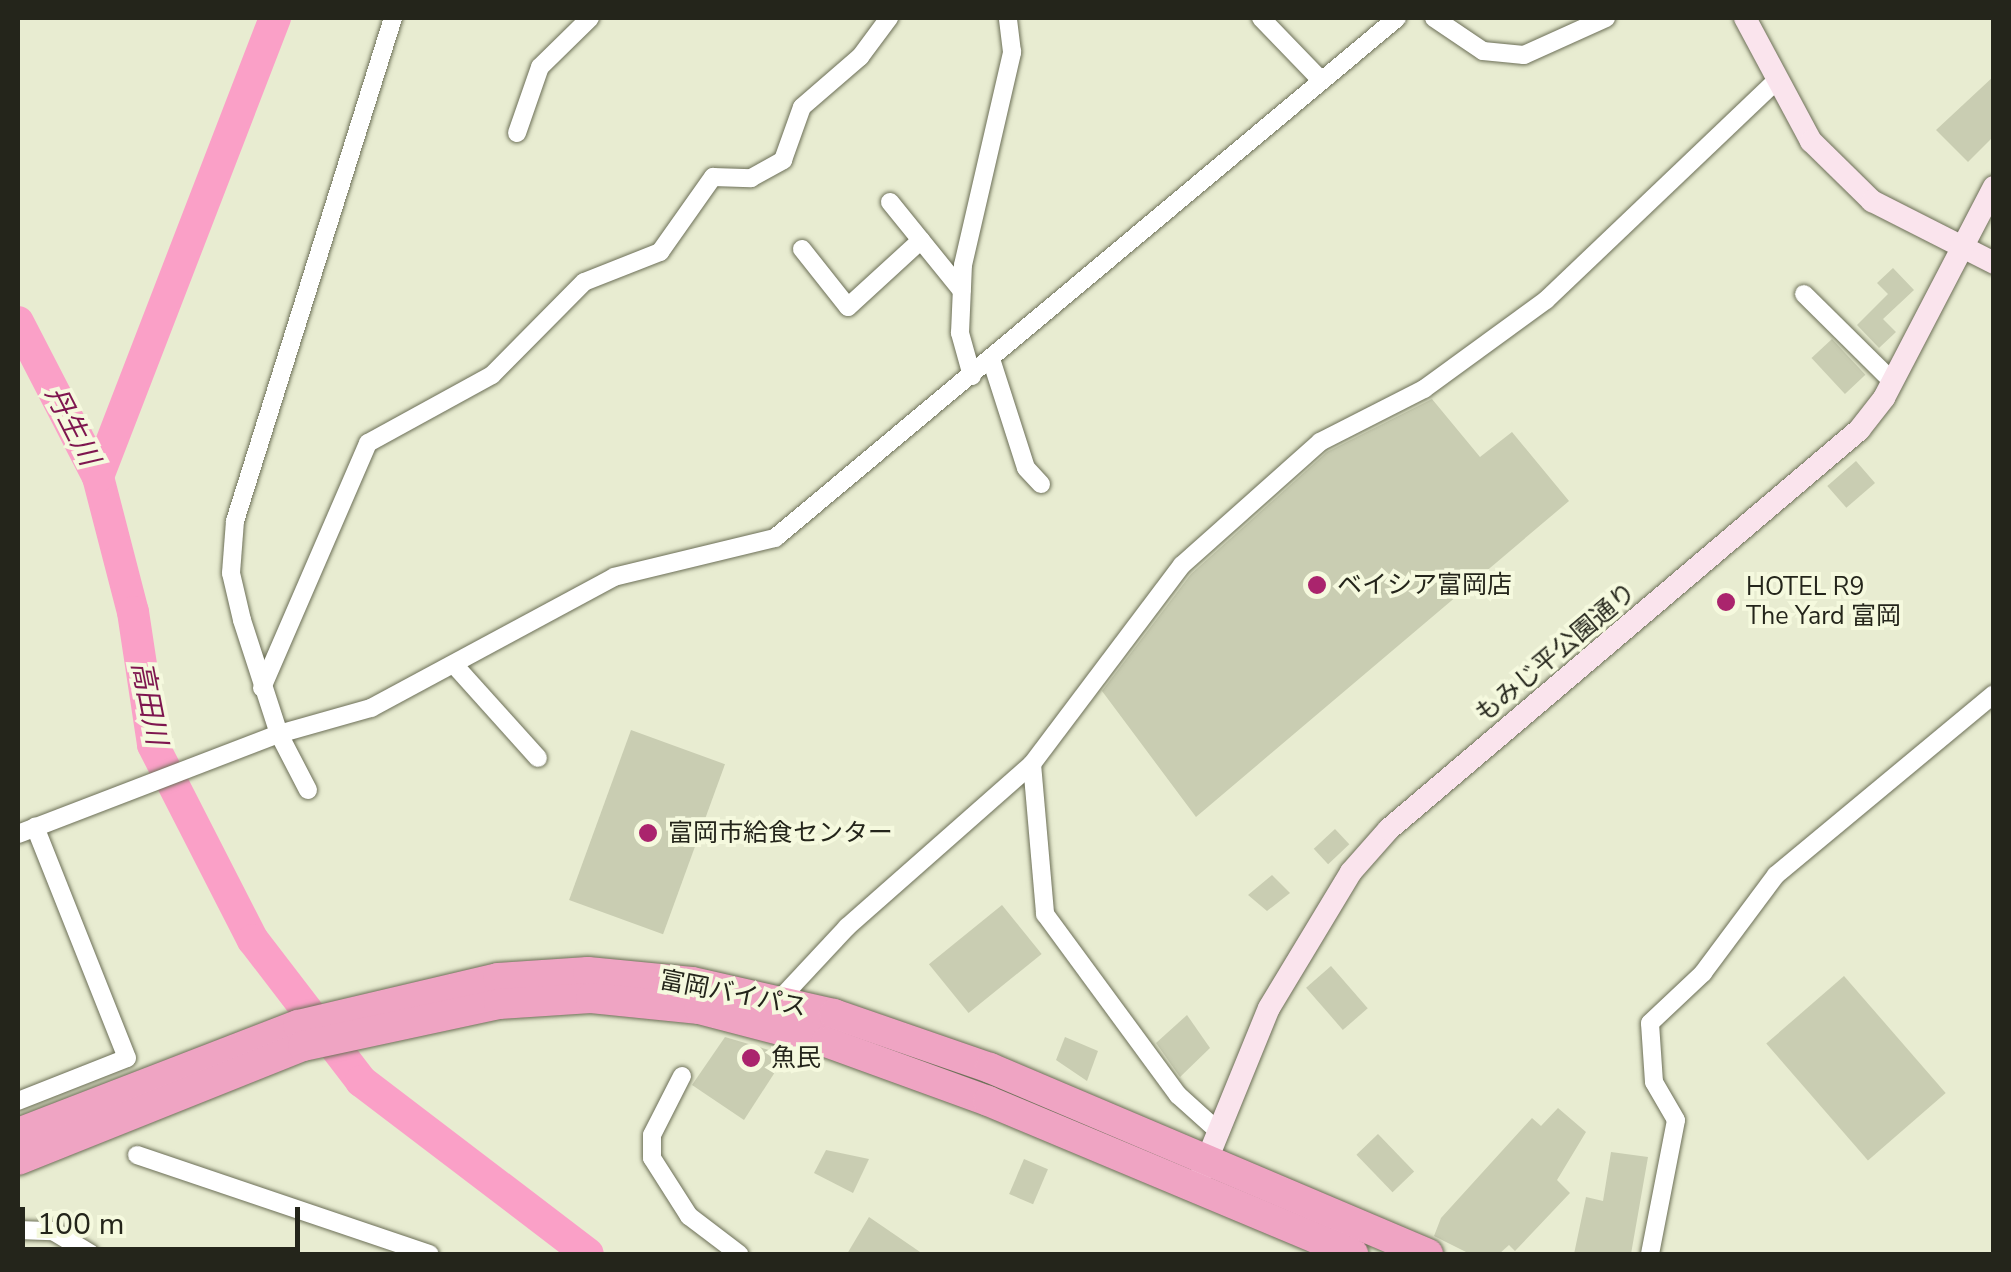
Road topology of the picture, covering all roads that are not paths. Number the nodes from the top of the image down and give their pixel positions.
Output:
1 (392, 18) edge
2 (590, 18) edge
3 (888, 18) edge
4 (1008, 18) edge
5 (1261, 18) edge
6 (1397, 18) edge
7 (1434, 18) edge
8 (1606, 18) edge
9 (1745, 18) edge
10 (1318, 77) junction
11 (1775, 82) junction
12 (517, 134) dead end
13 (1994, 186) edge
14 (890, 202) dead end
15 (921, 240) junction
16 (1962, 246) junction
17 (802, 249) dead end
18 (1994, 264) edge
19 (962, 292) junction
20 (1804, 294) dead end
21 (990, 359) junction
22 (972, 376) junction
23 (1893, 382) junction
24 (1040, 484) dead end
25 (457, 668) junction
26 (262, 688) junction
27 (1994, 694) edge
28 (272, 737) junction
29 (538, 758) dead end
30 (1032, 764) junction
31 (308, 790) dead end
32 (26, 831) edge
33 (498, 991) junction
34 (779, 1000) junction
35 (682, 1076) dead end
36 (149, 1091) junction
37 (19, 1095) edge
38 (1218, 1131) junction
39 (18, 1133) edge
40 (137, 1155) dead end
41 (18, 1160) edge
42 (1200, 1177) junction
43 (18, 1230) edge
44 (91, 1254) edge
45 (430, 1254) edge
46 (739, 1254) edge
47 (1353, 1254) edge
48 (1428, 1254) edge
49 (1650, 1254) edge

1 - 26 street
2 - 12 street
3 - 26 street
4 - 19 street
5 - 10 street
6 - 10 street
7 - 8 street
9 - 11 street
10 - 21 street
11 - 16 street
11 - 30 street
13 - 16 street, もみじ平公園通り
14 - 15 street
15 - 17 street
15 - 19 street
16 - 18 street
16 - 23 street, もみじ平公園通り
19 - 22 street
20 - 23 street
21 - 22 street
21 - 24 street
22 - 25 street
23 - 38 street, もみじ平公園通り
25 - 28 street
25 - 29 street
26 - 28 street
27 - 49 street
28 - 31 street
28 - 32 street
30 - 34 street
30 - 38 street
32 - 37 street
33 - 34 highway, 富岡バイパス
33 - 36 highway, 富岡バイパス
33 - 42 highway, 富岡バイパス
34 - 42 highway, 富岡バイパス
35 - 46 street
36 - 39 highway, 富岡バイパス
36 - 41 highway, 富岡バイパス
38 - 42 street, もみじ平公園通り
40 - 45 street
42 - 47 highway, 富岡バイパス
42 - 48 highway, 富岡バイパス
43 - 44 street

